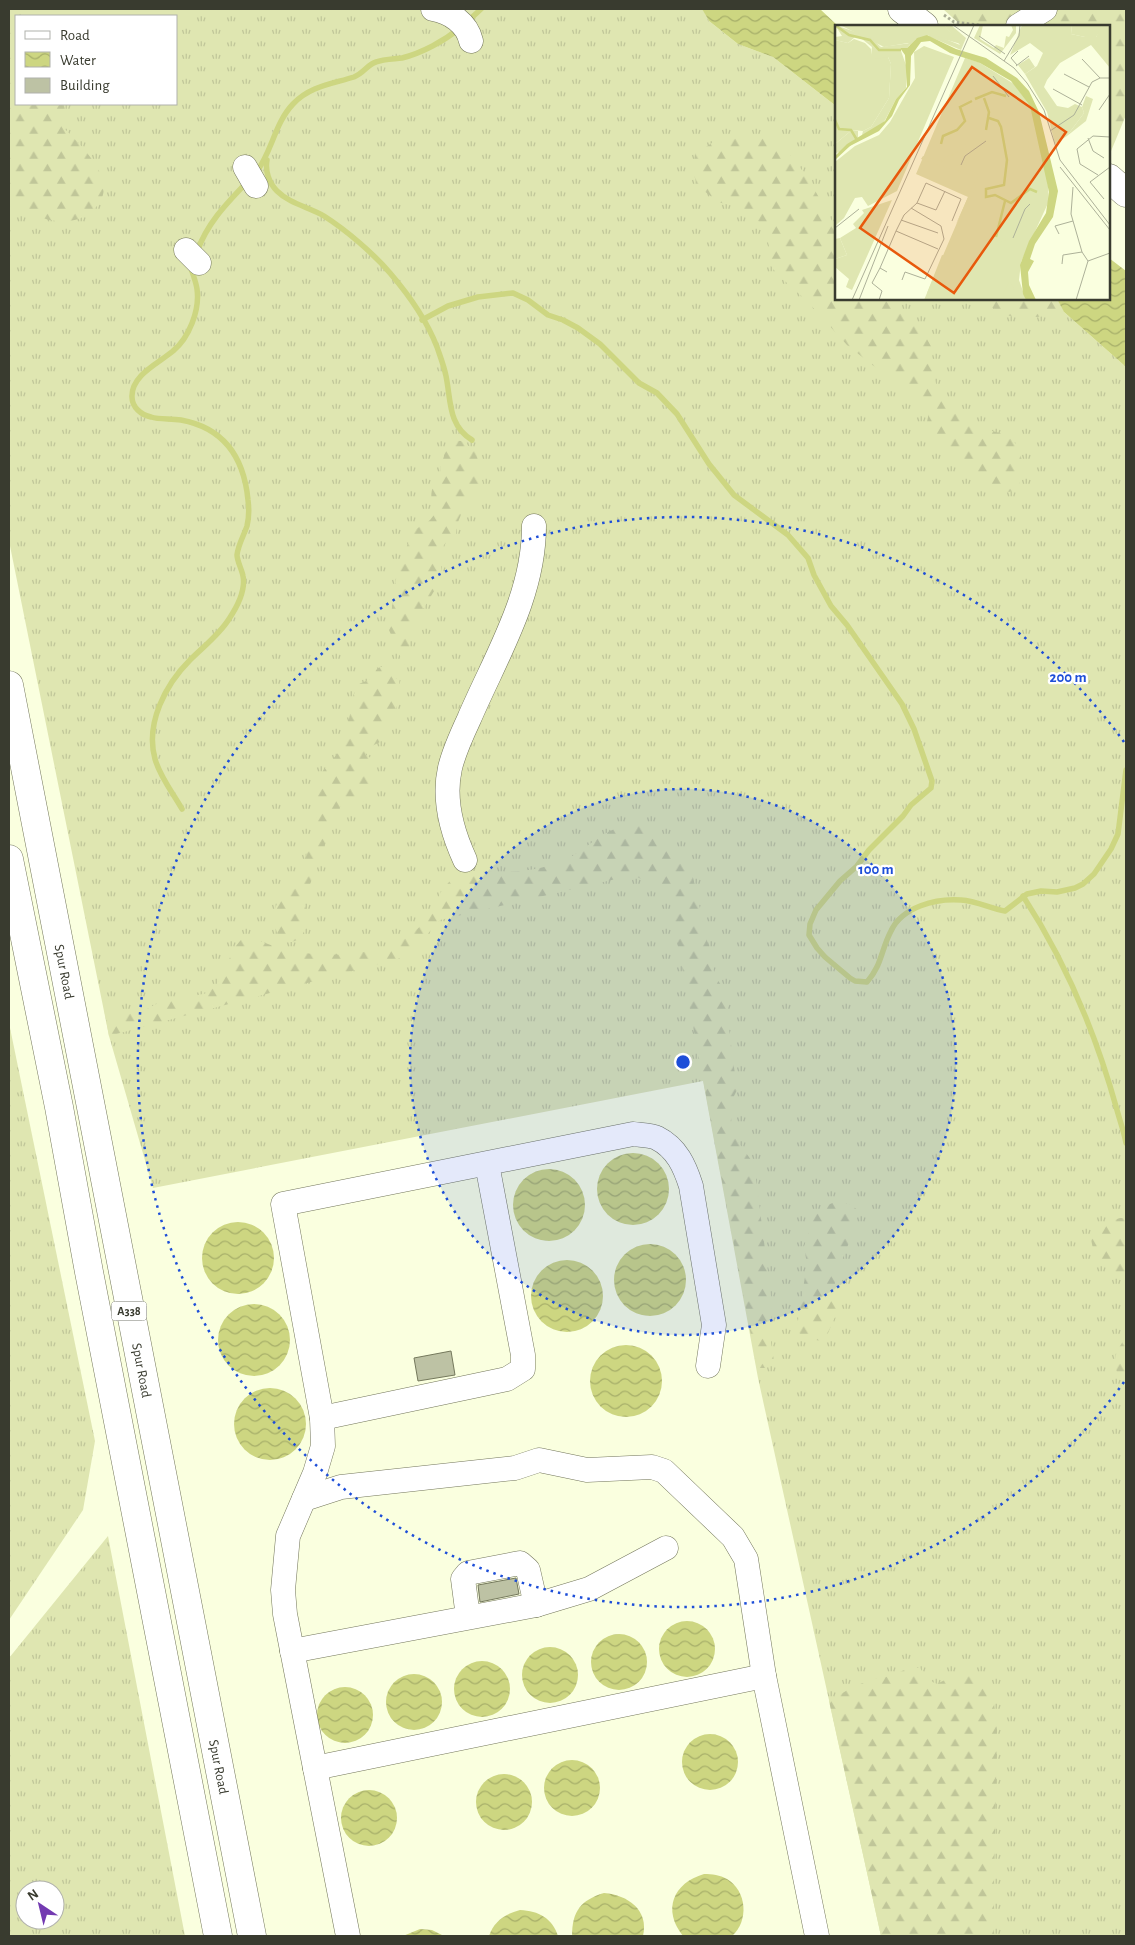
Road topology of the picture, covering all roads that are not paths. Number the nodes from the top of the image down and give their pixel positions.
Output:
1 (433, 9) edge
2 (902, 9) edge
3 (1046, 9) edge
4 (932, 20) edge
5 (1020, 25) edge
6 (1037, 25) edge
7 (1044, 25) edge
8 (466, 31) dead end
9 (1110, 179) edge
10 (1126, 193) edge
11 (534, 526) dead end
12 (9, 685) edge
13 (9, 859) edge
14 (465, 860) dead end
15 (487, 1164) junction
16 (708, 1366) dead end
17 (322, 1418) junction
18 (304, 1499) junction
19 (666, 1548) dead end
20 (536, 1605) junction
21 (468, 1617) junction
22 (292, 1651) junction
23 (764, 1676) junction
24 (216, 1752) junction
25 (314, 1768) junction
26 (218, 1936) edge
27 (252, 1936) edge
28 (265, 1936) edge
29 (348, 1936) edge
30 (817, 1936) edge

1 - 8 street
2 - 4 main road
3 - 5 street
3 - 6 street
3 - 7 street
9 - 10 main road
11 - 14 street
12 - 24 main road, Spur Road / A338
13 - 26 main road, A338
15 - 16 street
15 - 17 street
15 - 17 street
17 - 18 street
18 - 22 street
18 - 23 street
19 - 20 street
20 - 21 street
20 - 21 street
21 - 22 street
22 - 25 street
23 - 25 street
23 - 30 street
24 - 27 main road, Spur Road / A338
24 - 28 main road
25 - 29 street

